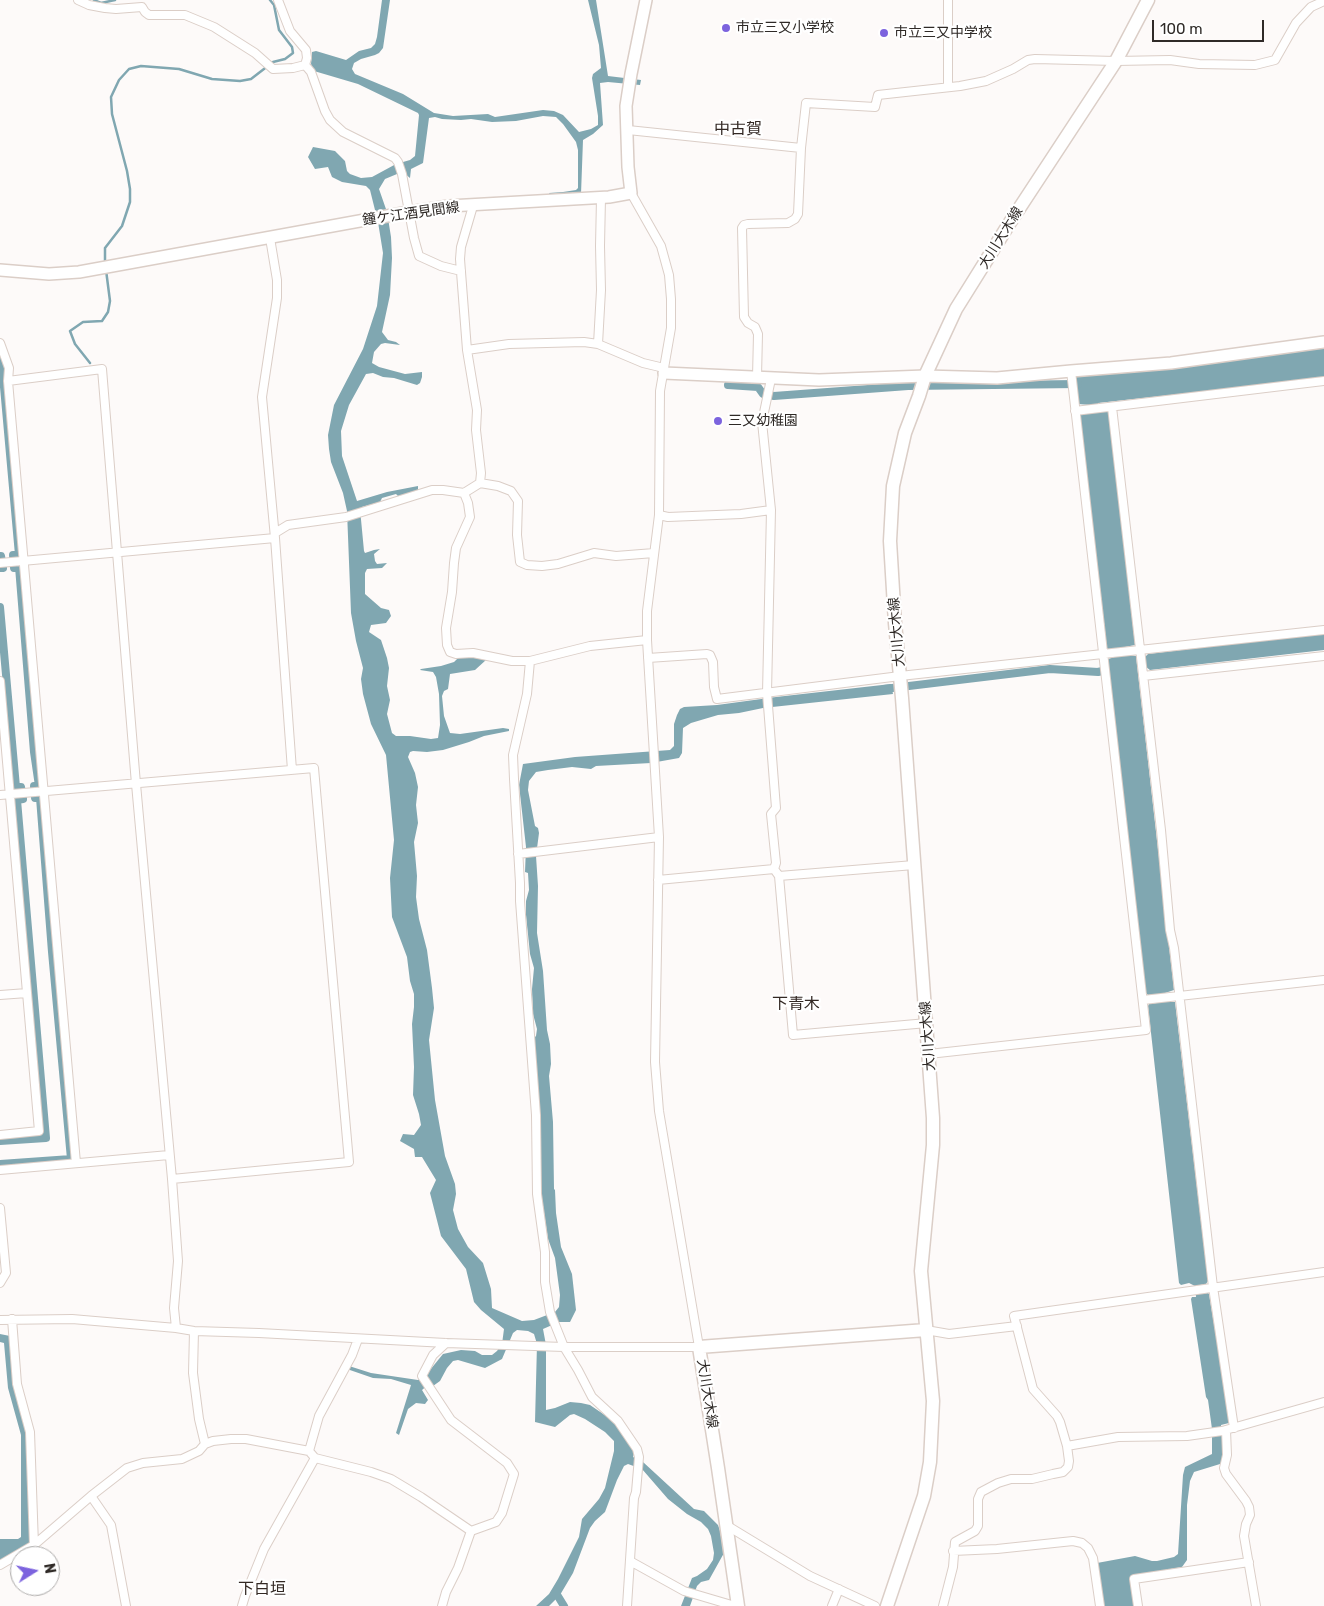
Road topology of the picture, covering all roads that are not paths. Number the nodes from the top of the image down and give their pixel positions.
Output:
1 (78, 0) edge
2 (278, 0) edge
3 (646, 0) edge
4 (948, 0) edge
5 (1148, 0) edge
6 (1324, 1) edge
7 (1116, 61) junction
8 (305, 65) junction
9 (948, 87) junction
10 (628, 130) junction
11 (801, 148) junction
12 (631, 193) junction
13 (602, 198) junction
14 (473, 206) junction
15 (409, 212) junction
16 (270, 238) junction
17 (0, 270) edge
18 (461, 271) junction
19 (1324, 342) edge
20 (0, 343) edge
21 (598, 344) junction
22 (467, 350) junction
23 (664, 370) junction
24 (1071, 373) junction
25 (757, 377) junction
26 (924, 378) junction
27 (8, 381) junction
28 (1324, 381) edge
29 (770, 385) junction
30 (1110, 407) junction
31 (1077, 411) junction
32 (480, 484) junction
33 (464, 493) junction
34 (771, 510) junction
35 (659, 515) junction
36 (275, 535) junction
37 (117, 552) junction
38 (654, 553) junction
39 (23, 560) junction
40 (0, 563) edge
41 (1324, 630) edge
42 (647, 640) junction
43 (1138, 651) junction
44 (1105, 655) junction
45 (1324, 656) edge
46 (648, 658) junction
47 (530, 661) junction
48 (1143, 674) junction
49 (900, 676) junction
50 (0, 682) edge
51 (767, 693) junction
52 (292, 770) junction
53 (136, 784) junction
54 (40, 792) junction
55 (10, 794) junction
56 (0, 795) edge
57 (659, 837) junction
58 (520, 854) junction
59 (914, 865) junction
60 (774, 869) junction
61 (779, 876) junction
62 (658, 880) junction
63 (1324, 980) edge
64 (27, 993) junction
65 (0, 995) edge
66 (1177, 996) junction
67 (1143, 1000) junction
68 (927, 1023) junction
69 (929, 1054) junction
70 (0, 1135) edge
71 (169, 1155) junction
72 (76, 1163) junction
73 (0, 1170) edge
74 (172, 1179) junction
75 (0, 1208) edge
76 (1324, 1272) edge
77 (0, 1283) edge
78 (1210, 1288) junction
79 (12, 1319) junction
80 (0, 1320) edge
81 (1017, 1326) junction
82 (176, 1328) junction
83 (926, 1330) junction
84 (194, 1331) junction
85 (358, 1339) junction
86 (446, 1343) junction
87 (564, 1347) junction
88 (699, 1347) junction
89 (1324, 1402) edge
90 (1230, 1429) junction
91 (206, 1444) junction
92 (1067, 1446) junction
93 (308, 1451) junction
94 (316, 1458) junction
95 (91, 1496) junction
96 (726, 1525) junction
97 (471, 1531) junction
98 (34, 1545) junction
99 (953, 1551) junction
100 (630, 1561) junction
101 (1249, 1562) junction
102 (0, 1565) edge
103 (839, 1589) junction
104 (126, 1606) edge
105 (242, 1606) edge
106 (442, 1606) edge
107 (628, 1606) edge
108 (736, 1606) edge
109 (832, 1606) edge
110 (875, 1606) edge
111 (888, 1606) edge
112 (943, 1606) edge
113 (1100, 1606) edge
114 (1138, 1606) edge
115 (1256, 1606) edge

1 - 8 street
2 - 8 street
3 - 10 main road
4 - 9 street
5 - 7 main road, 大川大木線
6 - 7 street
7 - 9 street
7 - 26 main road, 大川大木線
8 - 15 street
9 - 11 street
10 - 11 street
10 - 12 main road
11 - 25 street
12 - 13 main road, 鐘ケ江酒見間線
12 - 23 street
13 - 14 main road, 鐘ケ江酒見間線
13 - 21 street
14 - 15 main road, 鐘ケ江酒見間線
14 - 18 street
15 - 16 main road, 鐘ケ江酒見間線
15 - 18 street
16 - 17 main road, 鐘ケ江酒見間線
16 - 36 street
18 - 22 street
19 - 24 main road
20 - 27 street
21 - 22 street
21 - 23 street
22 - 32 street
23 - 25 main road
23 - 35 street
24 - 26 main road
24 - 31 street
25 - 29 main road
26 - 29 main road
26 - 49 main road, 大川大木線
27 - 37 street
27 - 39 street
28 - 30 street
29 - 34 street
30 - 31 street
30 - 43 street
31 - 44 street
32 - 33 street
32 - 38 street
33 - 36 street
33 - 47 street
34 - 35 street
34 - 51 street
35 - 38 street
36 - 37 street
36 - 52 street
37 - 39 street
37 - 53 street
38 - 42 street
39 - 40 street
39 - 54 street
41 - 43 street
42 - 46 street
42 - 47 street
43 - 44 street
43 - 48 street
44 - 49 street
44 - 67 street
45 - 48 street
46 - 51 street
46 - 57 street
47 - 58 street
48 - 66 street
49 - 51 street
49 - 59 main road, 大川大木線
50 - 55 street
51 - 60 street
52 - 53 street
52 - 74 street
53 - 54 street
53 - 71 street
54 - 55 street
54 - 72 street
55 - 56 street
55 - 64 street
57 - 58 street
57 - 62 street
58 - 87 street
59 - 61 street
59 - 68 main road, 大川大木線
60 - 61 street
60 - 62 street
61 - 68 street
62 - 88 street
63 - 66 street
64 - 65 street
64 - 70 street
66 - 67 street
66 - 78 street
67 - 69 street
68 - 69 main road, 大川大木線
69 - 83 main road, 大川大木線
71 - 72 street
71 - 74 street
72 - 73 street
74 - 82 street
75 - 77 street
76 - 78 street
78 - 81 street
78 - 90 street
79 - 80 street
79 - 82 street
79 - 98 street
81 - 83 street
81 - 92 street
82 - 84 street
83 - 88 main road, 大川大木線
83 - 111 main road, 大川大木線
84 - 85 street
84 - 91 street
85 - 86 street
85 - 93 street
86 - 87 street
86 - 97 street
87 - 88 street
87 - 100 street
88 - 96 main road, 大川大木線
89 - 90 street
90 - 92 street
90 - 101 street
91 - 93 street
91 - 95 street
92 - 99 street
93 - 94 street
94 - 97 street
94 - 105 street
95 - 98 street
95 - 104 street
96 - 103 street
96 - 108 main road, 大川大木線
97 - 106 street
98 - 102 street
99 - 112 street
99 - 113 street
100 - 107 street
100 - 108 street
101 - 114 street
101 - 115 street
103 - 109 street
103 - 110 street

